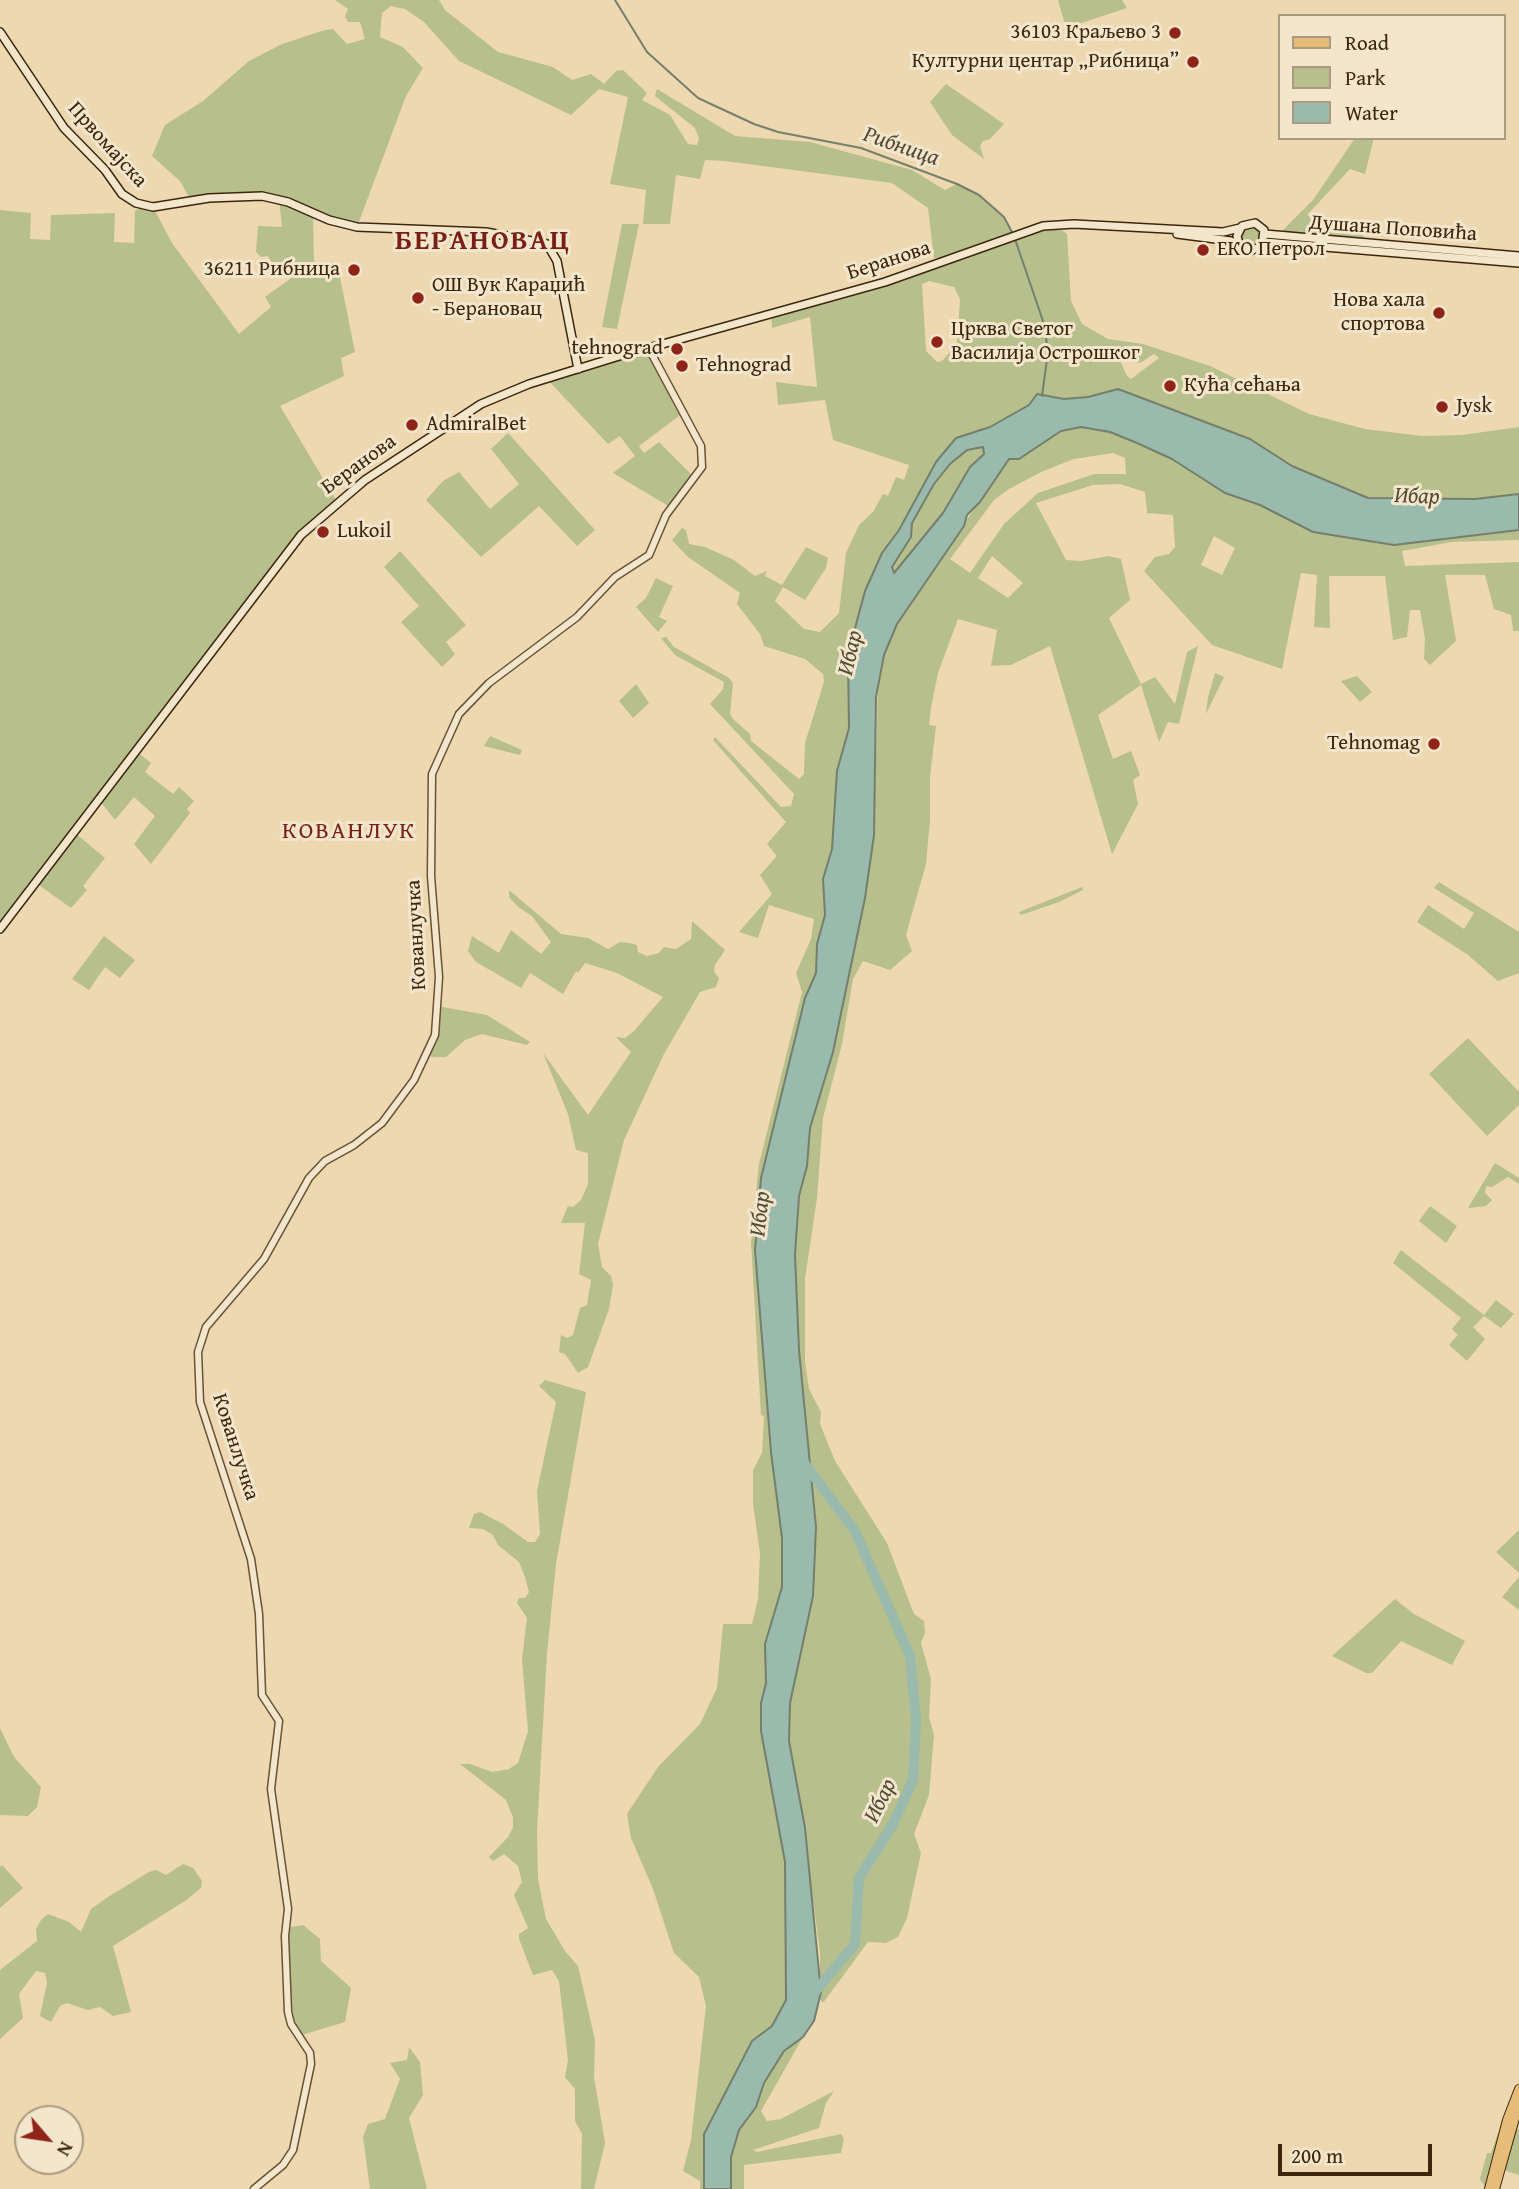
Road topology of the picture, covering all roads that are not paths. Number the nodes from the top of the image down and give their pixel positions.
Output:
1 (0, 32) edge
2 (1132, 227) junction
3 (1240, 228) junction
4 (1265, 238) junction
5 (1239, 244) junction
6 (1519, 256) edge
7 (1519, 263) edge
8 (648, 347) junction
9 (578, 369) junction
10 (0, 929) edge
11 (1519, 2089) edge
12 (1519, 2104) edge
13 (254, 2189) edge
14 (1489, 2189) edge
15 (1495, 2189) edge

1 - 9 main road, Првомајска
2 - 3 main road
2 - 5 main road
2 - 8 main road, Беранова
3 - 4 main road
3 - 5 main road
4 - 5 main road
4 - 6 main road, Душана Поповића
4 - 7 main road, Душана Поповића
8 - 9 main road, Беранова
8 - 13 street, Кованлучка
9 - 10 main road, Беранова
11 - 14 main road
12 - 15 main road

